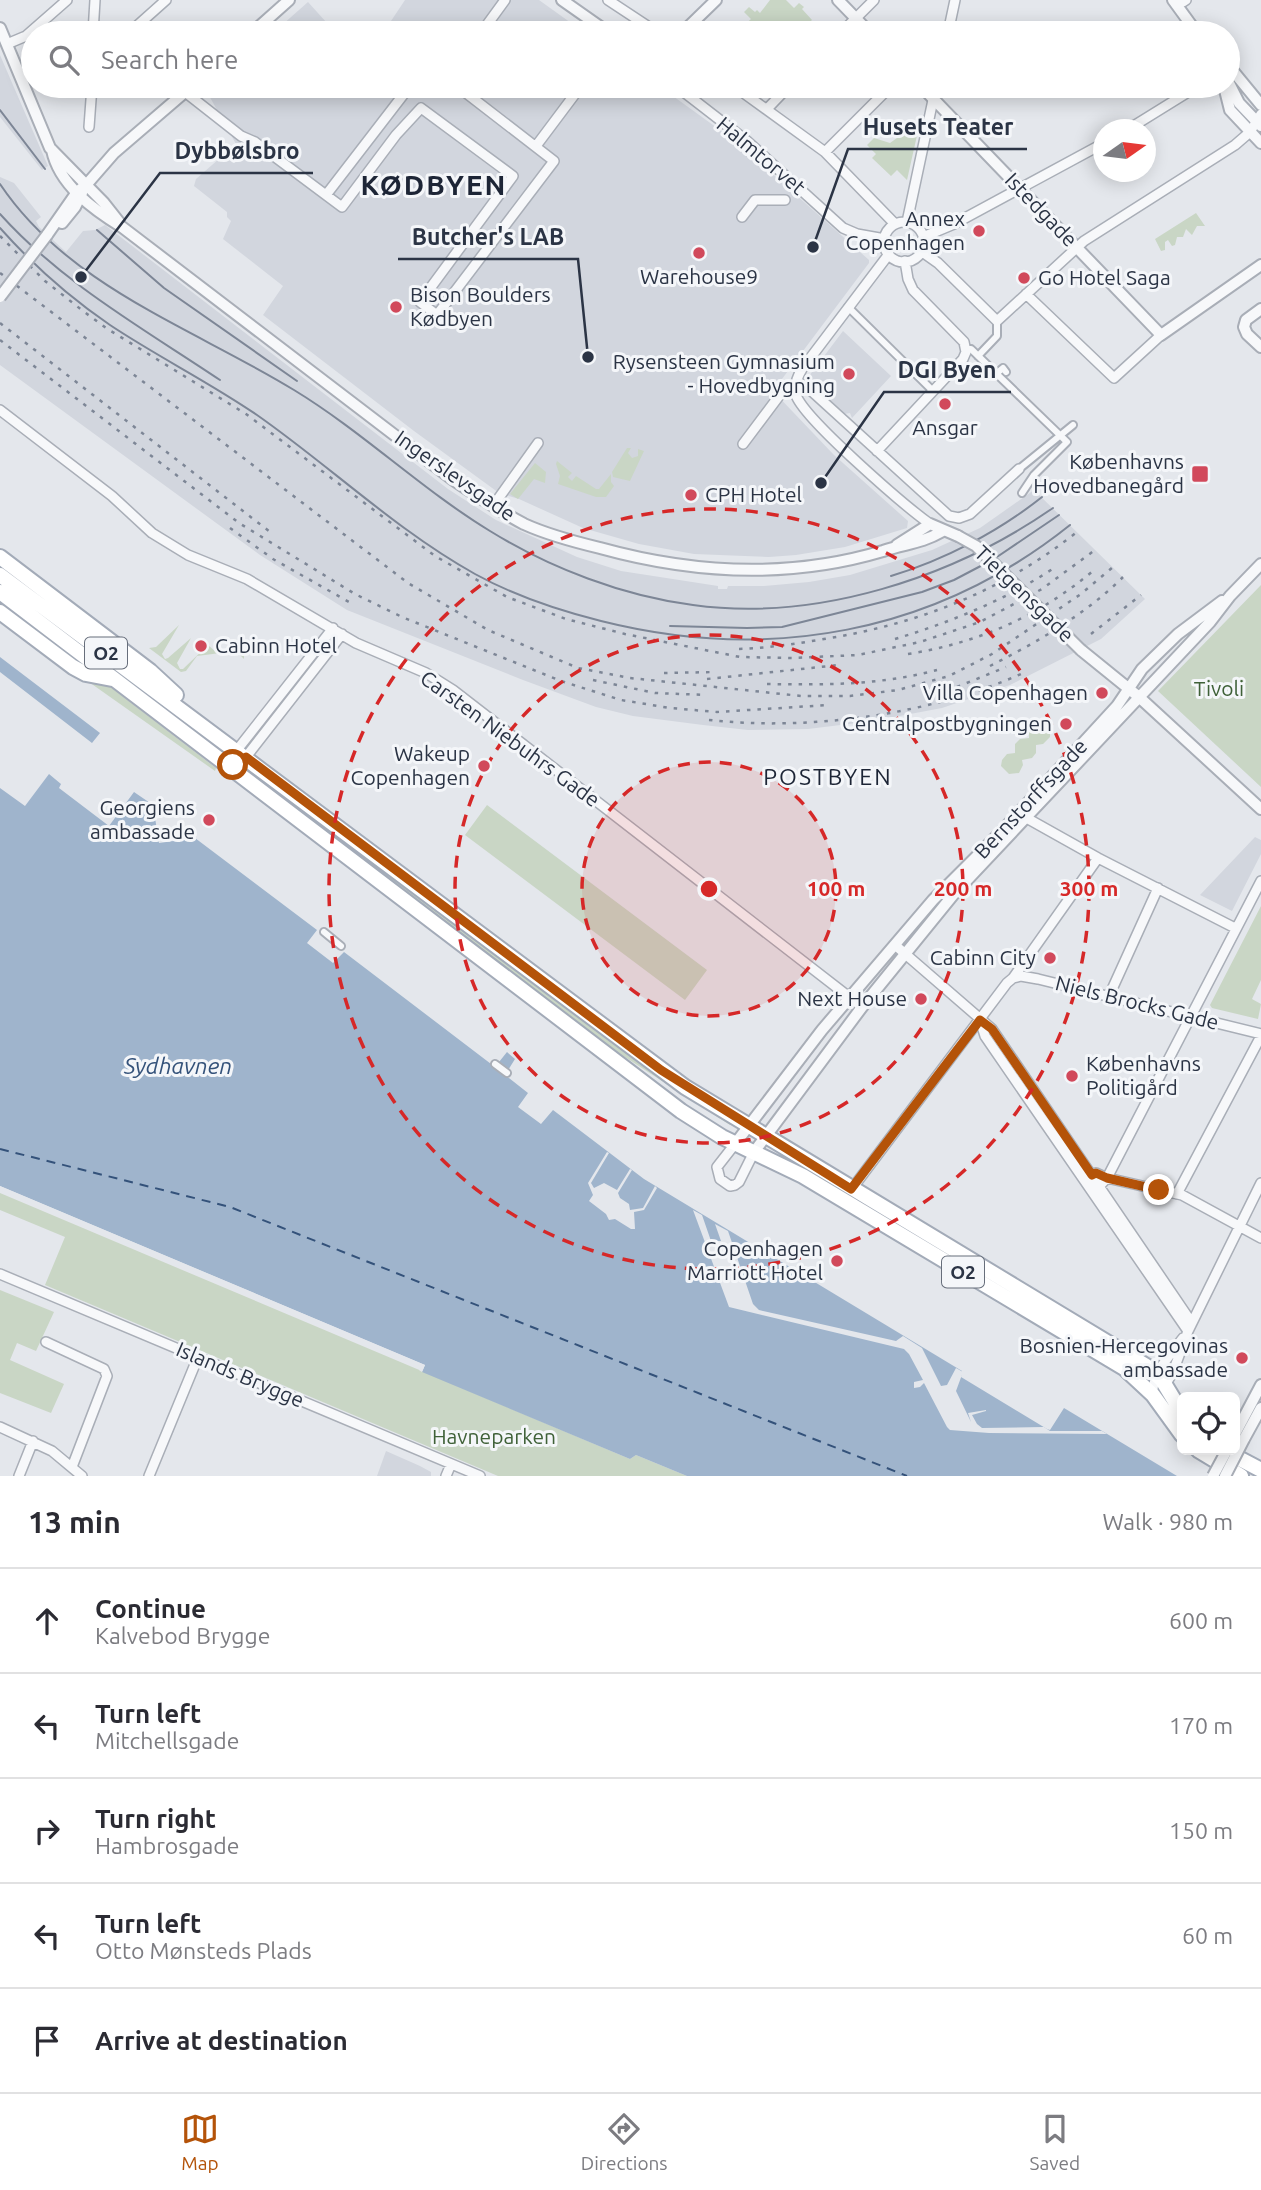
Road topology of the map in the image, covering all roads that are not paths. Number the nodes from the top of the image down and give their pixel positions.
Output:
1 (67, 0) edge
2 (95, 0) edge
3 (166, 0) edge
4 (289, 0) edge
5 (505, 0) edge
6 (562, 0) edge
7 (608, 0) edge
8 (838, 0) edge
9 (874, 0) edge
10 (955, 0) edge
11 (1181, 0) edge
12 (709, 2) edge
13 (855, 18) junction
14 (43, 21) edge
15 (94, 21) edge
16 (142, 21) edge
17 (265, 21) edge
18 (490, 21) edge
19 (592, 21) edge
20 (640, 21) edge
21 (692, 21) edge
22 (852, 21) edge
23 (858, 21) edge
24 (951, 21) edge
25 (1191, 21) edge
26 (1196, 21) edge
27 (0, 28) edge
28 (21, 38) edge
29 (7, 44) junction
30 (21, 77) edge
31 (1240, 80) edge
32 (30, 98) edge
33 (91, 98) edge
34 (178, 98) edge
35 (198, 98) edge
36 (401, 98) edge
37 (473, 98) edge
38 (572, 98) edge
39 (691, 98) edge
40 (751, 98) edge
41 (778, 98) edge
42 (879, 98) edge
43 (933, 98) joint
44 (1179, 98) edge
45 (1227, 98) edge
46 (1236, 98) edge
47 (1261, 105) edge
48 (767, 109) junction
49 (1145, 119) edge
50 (1260, 120) edge
51 (89, 127) dead end
52 (1251, 132) junction
53 (1261, 143) edge
54 (536, 146) junction
55 (1093, 149) edge
56 (52, 150) junction
57 (825, 152) junction
58 (87, 184) junction
59 (1020, 188) junction
60 (79, 194) junction
61 (326, 195) junction
62 (785, 201) dead end
63 (742, 217) dead end
64 (907, 222) junction
65 (895, 224) junction
66 (122, 227) junction
67 (923, 237) junction
68 (884, 239) junction
69 (1076, 247) junction
70 (921, 251) junction
71 (889, 254) junction
72 (905, 261) junction
73 (1261, 265) edge
74 (1026, 294) junction
75 (0, 297) edge
76 (848, 307) junction
77 (1261, 309) edge
78 (1249, 318) junction
79 (1261, 320) edge
80 (996, 321) junction
81 (1161, 335) junction
82 (1261, 347) edge
83 (966, 349) junction
84 (978, 356) junction
85 (796, 384) junction
86 (933, 391) junction
87 (0, 410) edge
88 (1073, 425) dead end
89 (1060, 435) junction
90 (538, 443) dead end
91 (743, 444) dead end
92 (877, 451) junction
93 (1037, 454) junction
94 (1019, 469) joint
95 (1040, 469) junction
96 (1022, 493) dead end
97 (493, 506) junction
98 (930, 524) junction
99 (943, 531) junction
100 (890, 548) junction
101 (0, 557) edge
102 (1261, 564) edge
103 (0, 575) edge
104 (0, 592) edge
105 (0, 612) edge
106 (333, 628) junction
107 (342, 634) junction
108 (117, 680) junction
109 (1134, 693) junction
110 (211, 731) junction
111 (237, 759) junction
112 (1261, 809) edge
113 (1022, 815) junction
114 (1098, 858) junction
115 (1261, 881) edge
116 (1157, 888) junction
117 (1235, 929) junction
118 (324, 932) dead end
119 (895, 945) junction
120 (341, 946) dead end
121 (905, 953) junction
122 (1013, 978) junction
123 (1109, 996) junction
124 (850, 997) junction
125 (862, 1007) junction
126 (1190, 1016) junction
127 (980, 1020) junction
128 (1261, 1035) edge
129 (495, 1064) dead end
130 (507, 1073) dead end
131 (750, 1125) junction
132 (765, 1135) junction
133 (735, 1144) junction
134 (754, 1152) junction
135 (1087, 1178) junction
136 (1107, 1178) junction
137 (1261, 1183) edge
138 (851, 1189) junction
139 (1096, 1191) junction
140 (1177, 1194) junction
141 (1238, 1226) junction
142 (1261, 1238) edge
143 (0, 1274) edge
144 (1190, 1327) junction
145 (46, 1342) dead end
146 (198, 1357) junction
147 (1161, 1381) junction
148 (1261, 1385) edge
149 (1153, 1395) junction
150 (1177, 1405) edge
151 (1261, 1408) edge
152 (0, 1427) edge
153 (1177, 1427) edge
154 (1240, 1434) edge
155 (1240, 1435) edge
156 (33, 1441) junction
157 (1210, 1455) edge
158 (1223, 1455) edge
159 (1230, 1455) edge
160 (1232, 1455) edge
161 (451, 1464) junction
162 (72, 1467) junction
163 (1243, 1469) edge
164 (1261, 1470) edge
165 (19, 1476) edge
166 (82, 1476) edge
167 (149, 1476) edge
168 (446, 1476) edge
169 (480, 1476) edge
170 (1213, 1476) edge
171 (1225, 1476) edge

1 - 14 street
2 - 15 street
3 - 16 street
4 - 17 street
5 - 18 street
6 - 19 street
7 - 20 street
8 - 13 street
9 - 13 street
10 - 24 street
11 - 25 street
11 - 26 street
12 - 21 street
13 - 22 street
13 - 23 street
27 - 29 street, Ingerslevsgade
28 - 29 street
29 - 30 street, Ingerslevsgade
31 - 47 street
32 - 56 street, Ingerslevsgade
33 - 51 street
34 - 58 street
35 - 61 street
36 - 61 street
37 - 54 street
38 - 54 street
39 - 68 street, Halmtorvet
40 - 48 street, Halmtorvet
41 - 48 street
42 - 57 street
43 - 59 street, Istedgade
43 - 64 street
44 - 49 street
45 - 52 street
46 - 50 street
48 - 57 street, Halmtorvet
50 - 52 street
52 - 53 street
52 - 69 street
54 - 61 street
55 - 59 street
56 - 58 street, Ingerslevsgade
56 - 60 street, Ingerslevsgade
57 - 65 street, Halmtorvet
58 - 60 street
58 - 66 street, Ingerslevsgade
59 - 67 street
59 - 69 street, Istedgade
60 - 66 street, Ingerslevsgade
60 - 75 street, bridge
62 - 63 street
64 - 65 street
64 - 67 street
65 - 68 street
66 - 97 street, Ingerslevsgade
67 - 70 street
68 - 71 street
69 - 74 street
69 - 81 street, Istedgade
70 - 72 street
70 - 80 street
71 - 72 street
71 - 76 street
72 - 83 street
73 - 81 street
74 - 80 street
74 - 81 street
76 - 85 street
76 - 86 street
77 - 78 street
78 - 79 street
78 - 82 street
80 - 84 street
83 - 84 street
83 - 86 street
84 - 89 street
85 - 91 street
85 - 92 street
85 - 98 street, Tietgensgade
86 - 92 street
87 - 106 street, Carsten Niebuhrs Gade
88 - 89 street
89 - 93 street
89 - 95 street
90 - 97 street
92 - 94 street
93 - 94 street
93 - 95 street
95 - 96 street
97 - 100 street, Ingerslevsgade
98 - 99 street, Tietgensgade
98 - 100 street, Ingerslevsgade
99 - 100 street, Ingerslevsgade
99 - 109 street, Tietgensgade, bridge
101 - 110 main road
102 - 109 street, Bernstorffsgade
103 - 110 main road, O2
104 - 108 main road, O2
105 - 108 main road
106 - 107 street, Carsten Niebuhrs Gade
106 - 111 street
107 - 111 street
107 - 124 street, Carsten Niebuhrs Gade
108 - 111 main road, O2
109 - 112 street, Tietgensgade
109 - 113 street, Bernstorffsgade
110 - 111 main road, O2
111 - 131 main road, O2
111 - 133 main road, O2
113 - 114 street
113 - 119 street, Bernstorffsgade
113 - 121 street, Bernstorffsgade
114 - 116 street
114 - 122 street
115 - 117 street
116 - 117 street
116 - 123 street
117 - 126 street
118 - 120 street
119 - 121 street
119 - 124 street, Bernstorffsgade
121 - 125 street, Bernstorffsgade
121 - 127 street
122 - 123 street, Niels Brocks Gade
122 - 127 street
123 - 126 street, Niels Brocks Gade
124 - 125 street, Carsten Niebuhrs Gade
124 - 131 street, Bernstorffsgade
125 - 132 street, Bernstorffsgade
126 - 128 street, Niels Brocks Gade
126 - 136 street
127 - 135 street
127 - 138 street
128 - 140 street
129 - 130 street
131 - 132 main road, O2
131 - 133 street, Bernstorffsgade
132 - 134 street, Bernstorffsgade
132 - 138 main road, O2
133 - 134 main road, O2
133 - 134 street
134 - 149 main road, O2
135 - 136 street
135 - 139 street
136 - 139 street
136 - 140 street
137 - 141 street
138 - 147 main road, O2
139 - 144 street
140 - 141 street
141 - 142 street
141 - 144 street
143 - 146 street, Islands Brygge
144 - 147 street
145 - 162 street
146 - 161 street, Islands Brygge
146 - 167 street
147 - 149 street
147 - 150 main road, O2
148 - 154 street
149 - 153 main road, O2
151 - 155 street
152 - 156 street
156 - 162 street
156 - 165 street
157 - 163 main road
158 - 170 street, bridge
159 - 163 main road
160 - 171 street, bridge
161 - 168 street
161 - 169 street, Islands Brygge
162 - 166 street
163 - 164 main road

